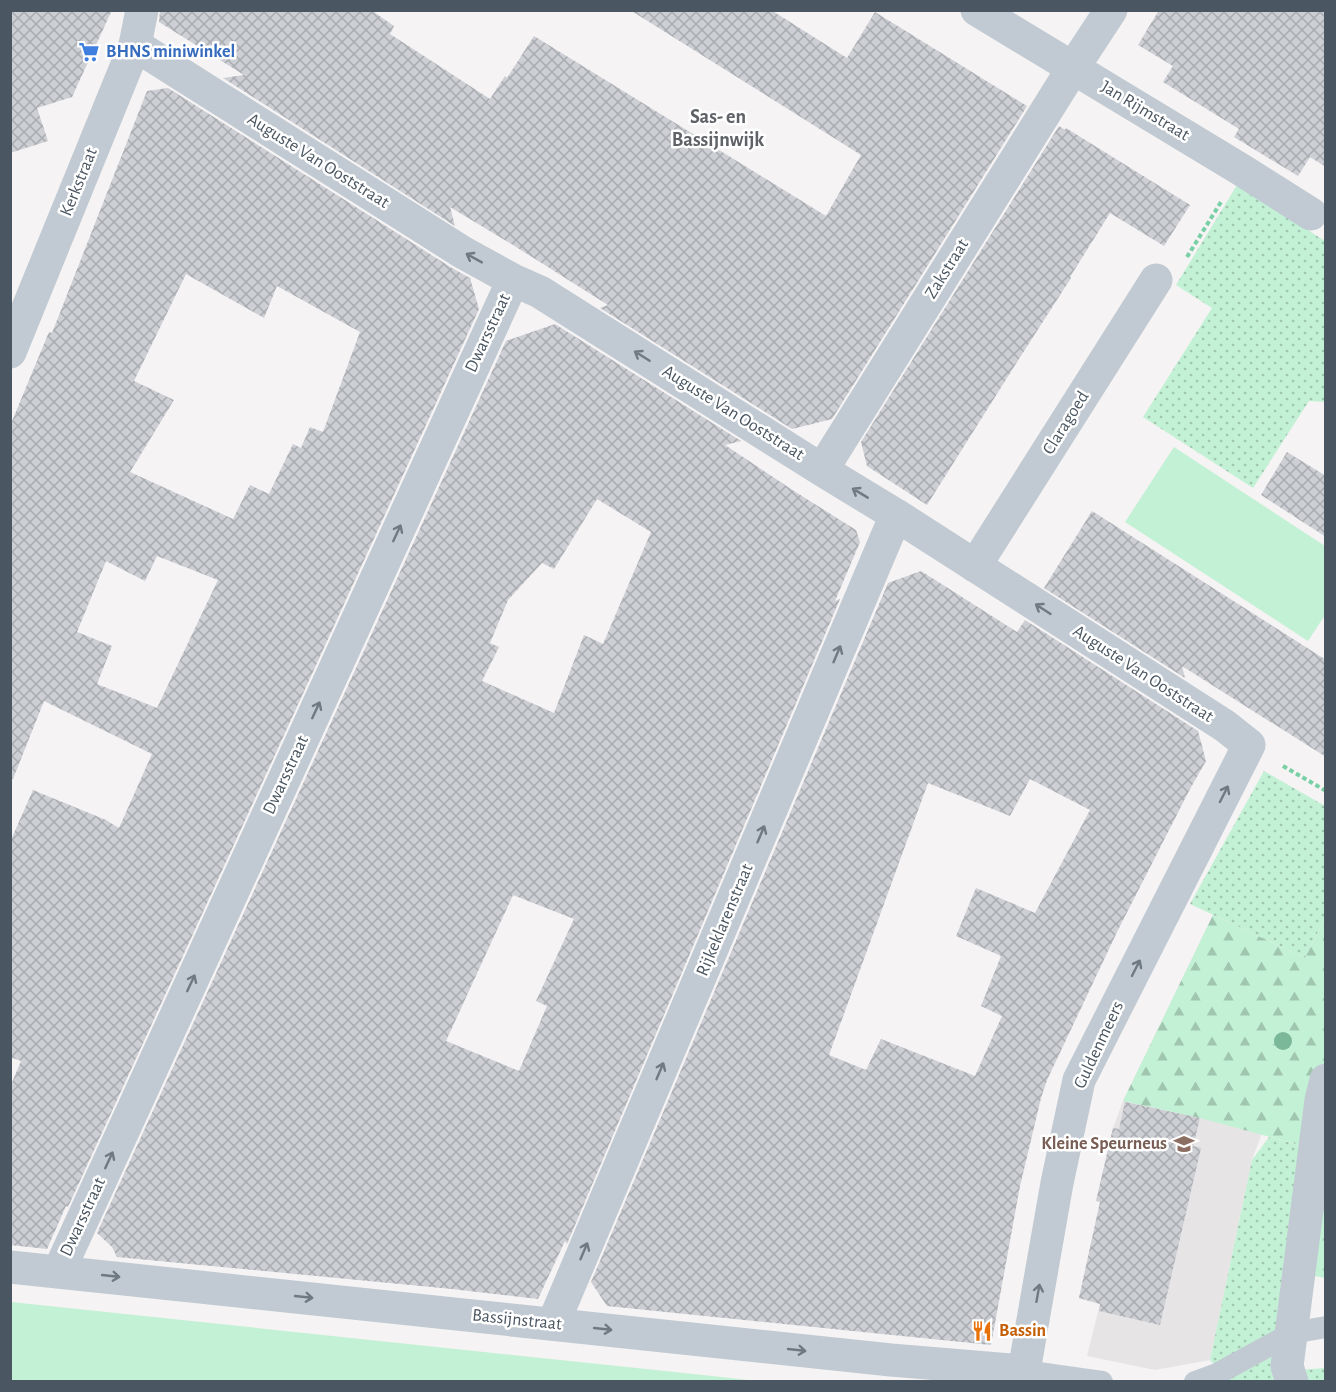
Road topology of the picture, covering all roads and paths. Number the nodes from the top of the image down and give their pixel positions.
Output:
1 (142, 10) edge
2 (977, 10) edge
3 (1111, 10) edge
4 (135, 45) junction
5 (1073, 68) junction
6 (1240, 169) junction
7 (1311, 214) dead end
8 (513, 280) junction
9 (1156, 280) joint
10 (10, 352) edge
11 (822, 470) junction
12 (896, 515) junction
13 (975, 566) junction
14 (1249, 745) junction
15 (1326, 791) edge
16 (1326, 1080) edge
17 (10, 1266) edge
18 (59, 1271) junction
19 (553, 1324) junction
20 (1326, 1327) edge
21 (1292, 1333) junction
22 (1024, 1371) junction
23 (1102, 1382) edge
24 (1195, 1382) edge
25 (1292, 1382) edge

1 - 4 street, Kerkstraat
2 - 5 street, Jan Rijmstraat
3 - 5 street, Zakstraat
8 -> 4 street, Auguste Van Ooststraat
4 - 10 street, Kerkstraat
5 - 6 street, Jan Rijmstraat
5 - 11 street, Zakstraat
6 - 7 street, Jan Rijmstraat
6 - 9 path
11 -> 8 street, Auguste Van Ooststraat
18 -> 8 street, Dwarsstraat
9 - 13 street, Claragoed
12 -> 11 street, Auguste Van Ooststraat
12 - 13 street, Auguste Van Ooststraat
19 -> 12 street, Rijkeklarenstraat
14 -> 13 street, Auguste Van Ooststraat
14 - 15 path
22 -> 14 street, Guldenmeers
16 - 21 street
17 - 18 street, Bassijnstraat
18 -> 19 street, Bassijnstraat
19 -> 22 street, Bassijnstraat
20 - 21 lane
21 - 24 lane
21 - 25 street
22 - 23 lane

